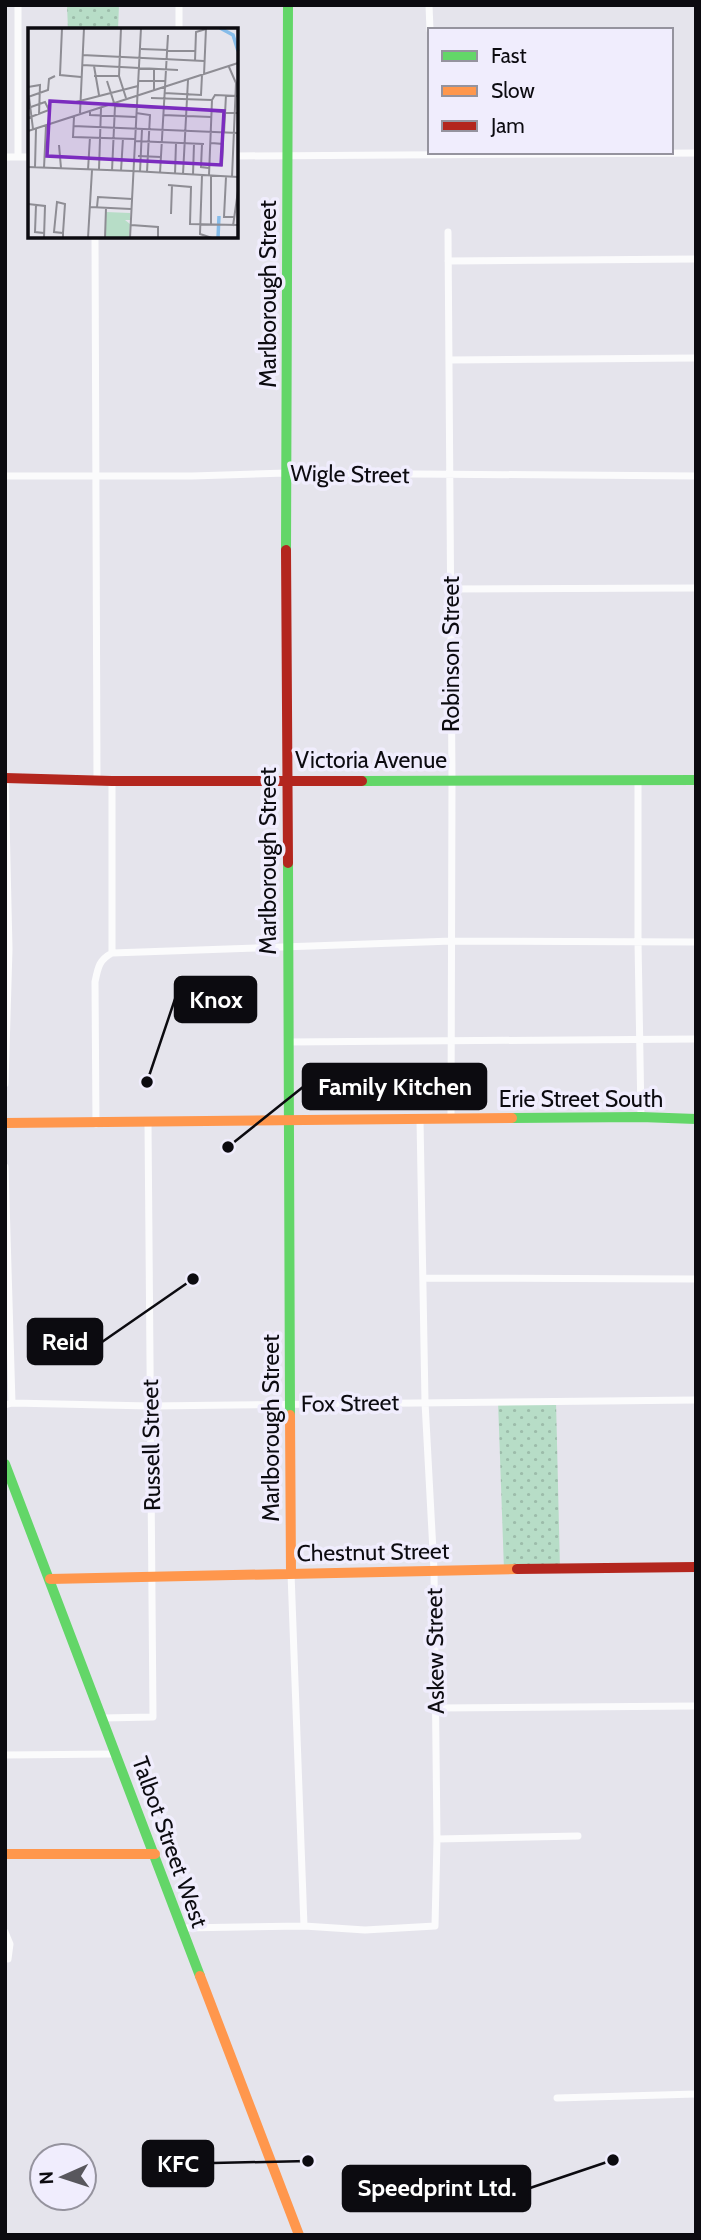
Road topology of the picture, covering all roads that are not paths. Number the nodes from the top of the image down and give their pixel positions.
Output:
1 (18, 5) edge
2 (179, 5) edge
3 (288, 5) edge
4 (429, 5) edge
5 (179, 28) edge
6 (430, 28) edge
7 (673, 153) edge
8 (696, 153) edge
9 (431, 154) edge
10 (238, 156) edge
11 (288, 156) junction
12 (5, 157) edge
13 (18, 157) junction
14 (28, 157) edge
15 (448, 232) dead end
16 (95, 238) edge
17 (696, 259) edge
18 (448, 261) junction
19 (696, 358) edge
20 (449, 360) junction
21 (286, 473) junction
22 (450, 475) junction
23 (5, 476) edge
24 (96, 476) junction
25 (696, 476) edge
26 (696, 588) edge
27 (450, 589) junction
28 (5, 777) edge
29 (288, 779) junction
30 (452, 779) junction
31 (97, 780) junction
32 (112, 780) junction
33 (638, 780) junction
34 (696, 780) edge
35 (452, 941) junction
36 (638, 941) junction
37 (696, 942) edge
38 (287, 948) junction
39 (7, 950) edge
40 (113, 953) junction
41 (640, 1039) junction
42 (696, 1039) edge
43 (452, 1041) junction
44 (289, 1042) junction
45 (5, 1084) edge
46 (640, 1117) junction
47 (420, 1119) junction
48 (451, 1119) junction
49 (696, 1119) edge
50 (290, 1121) junction
51 (5, 1123) edge
52 (148, 1123) junction
53 (96, 1124) junction
54 (5, 1167) edge
55 (424, 1278) junction
56 (696, 1279) edge
57 (696, 1400) edge
58 (425, 1402) junction
59 (8, 1404) edge
60 (291, 1404) junction
61 (150, 1406) junction
62 (5, 1464) edge
63 (696, 1567) edge
64 (434, 1570) junction
65 (291, 1573) junction
66 (153, 1576) junction
67 (50, 1580) junction
68 (696, 1706) edge
69 (436, 1708) junction
70 (103, 1718) junction
71 (117, 1754) junction
72 (5, 1755) edge
73 (578, 1836) dead end
74 (437, 1839) junction
75 (5, 1854) edge
76 (155, 1854) junction
77 (304, 1926) junction
78 (182, 1928) junction
79 (5, 1932) edge
80 (8, 1959) dead end
81 (696, 2094) edge
82 (557, 2098) dead end
83 (299, 2235) edge

1 - 13 street
2 - 5 street
3 - 11 street, Marlborough Street
4 - 6 street
7 - 8 street
9 - 11 street
10 - 11 street
11 - 21 street, Marlborough Street
12 - 13 street
13 - 14 street
15 - 18 street, Robinson Street
16 - 24 street
17 - 18 street
18 - 20 street, Robinson Street
19 - 20 street
20 - 22 street, Robinson Street
21 - 22 street, Wigle Street
21 - 24 street, Wigle Street
21 - 29 street, Marlborough Street
22 - 25 street, Wigle Street
22 - 27 street, Robinson Street
23 - 24 street, Wigle Street
24 - 31 street
26 - 27 street
27 - 30 street, Robinson Street
28 - 31 street, Victoria Avenue
28 - 39 street
29 - 30 street, Victoria Avenue
29 - 32 street, Victoria Avenue
29 - 38 street, Marlborough Street
30 - 33 street, Victoria Avenue
30 - 35 street, Robinson Street
31 - 32 street, Victoria Avenue
32 - 40 street
33 - 34 street, Victoria Avenue
33 - 36 street
35 - 36 street
35 - 38 street
35 - 43 street, Robinson Street
36 - 37 street
36 - 41 street
38 - 40 street
38 - 44 street, Marlborough Street
39 - 45 street
40 - 53 street
41 - 42 street
41 - 43 street
41 - 46 street
43 - 44 street
43 - 48 street, Robinson Street
44 - 50 street, Marlborough Street
46 - 48 street, Erie Street South
46 - 49 street, Erie Street South
47 - 48 street, Erie Street South
47 - 50 street, Erie Street South
47 - 55 street, Askew Street
50 - 52 street, Erie Street South
50 - 60 street, Marlborough Street
51 - 53 street, Erie Street South
52 - 53 street, Erie Street South
52 - 61 street, Russell Street
54 - 59 street
55 - 56 street
55 - 58 street, Askew Street
57 - 58 street, Fox Street
58 - 60 street, Fox Street
58 - 64 street, Askew Street
59 - 61 street, Fox Street
60 - 61 street, Fox Street
60 - 65 street, Marlborough Street
61 - 66 street, Russell Street
62 - 67 street, Talbot Street West
63 - 64 street, Chestnut Street
64 - 65 street, Chestnut Street
64 - 69 street, Askew Street
65 - 66 street, Chestnut Street
65 - 77 street, Marlborough Street
66 - 67 street, Chestnut Street
66 - 70 street, Russell Street
67 - 70 street, Talbot Street West
68 - 69 street
69 - 74 street, Askew Street
70 - 71 street, Talbot Street West
71 - 72 street
71 - 76 street, Talbot Street West
73 - 74 street
74 - 77 street, Askew Street
75 - 76 street
76 - 78 street, Talbot Street West
77 - 78 street
78 - 83 street, Talbot Street West
79 - 80 street
81 - 82 street

